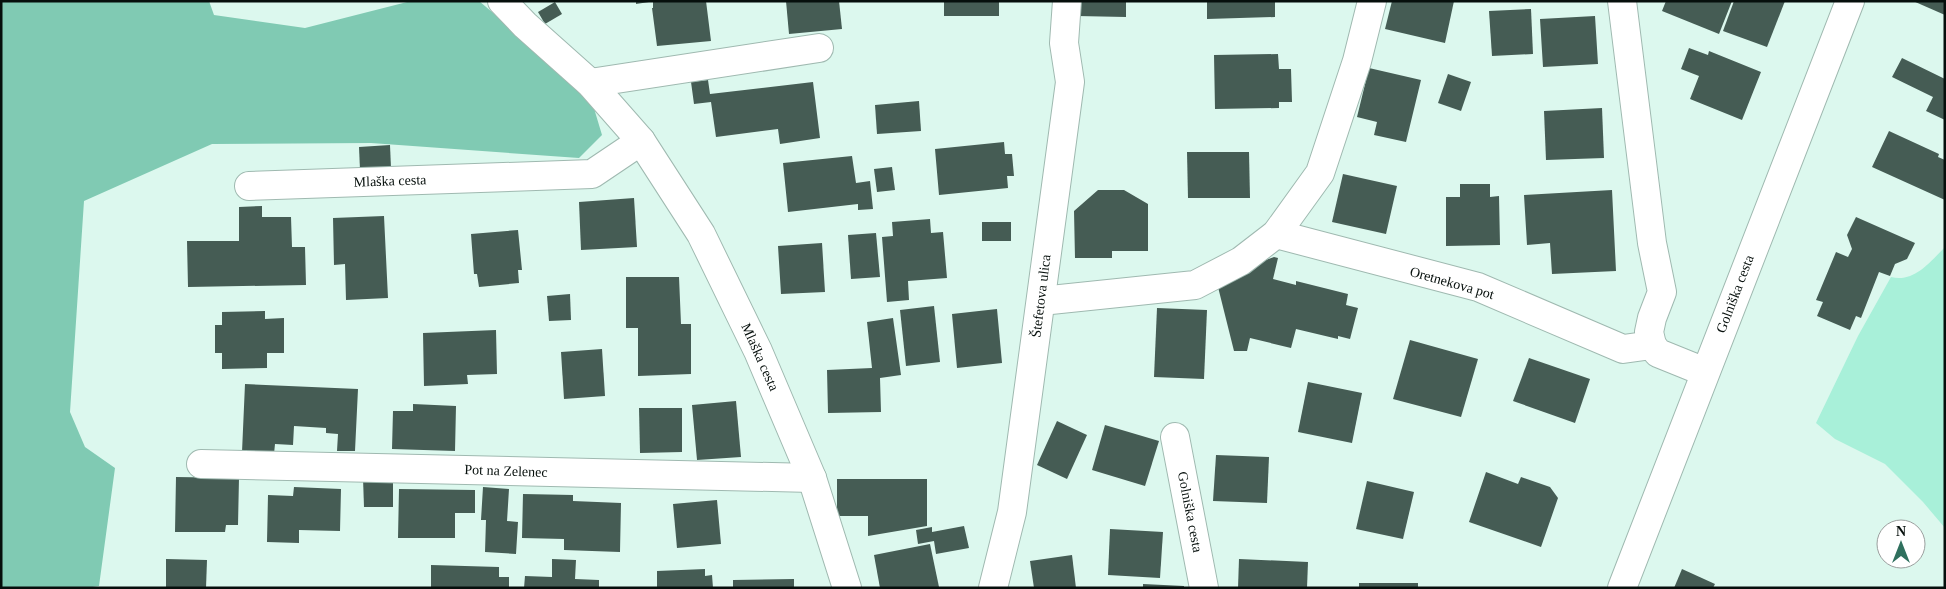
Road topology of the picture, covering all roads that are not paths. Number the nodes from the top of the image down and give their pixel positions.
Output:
1 (502, 1) edge
2 (1066, 1) edge
3 (1372, 1) edge
4 (1622, 1) edge
5 (1850, 1) edge
6 (818, 48) dead end
7 (590, 83) junction
8 (641, 141) junction
9 (249, 186) dead end
10 (1276, 234) junction
11 (1041, 301) junction
12 (1652, 345) junction
13 (1705, 372) junction
14 (1175, 437) dead end
15 (201, 464) dead end
16 (812, 478) junction
17 (847, 588) edge
18 (993, 588) edge
19 (1204, 588) edge
20 (1622, 588) edge

1 - 7 street, Mlaška cesta
2 - 11 street, Štefetova ulica
3 - 10 street
4 - 12 street
5 - 13 street, Golniška cesta
6 - 7 street
7 - 8 street, Mlaška cesta
8 - 9 street, Mlaška cesta
8 - 16 street, Mlaška cesta
10 - 11 street
10 - 12 street, Oretnekova pot
11 - 18 street, Štefetova ulica
12 - 13 street
13 - 20 street, Golniška cesta
14 - 19 street, Golniška cesta
15 - 16 street, Pot na Zelenec
16 - 17 street, Mlaška cesta

